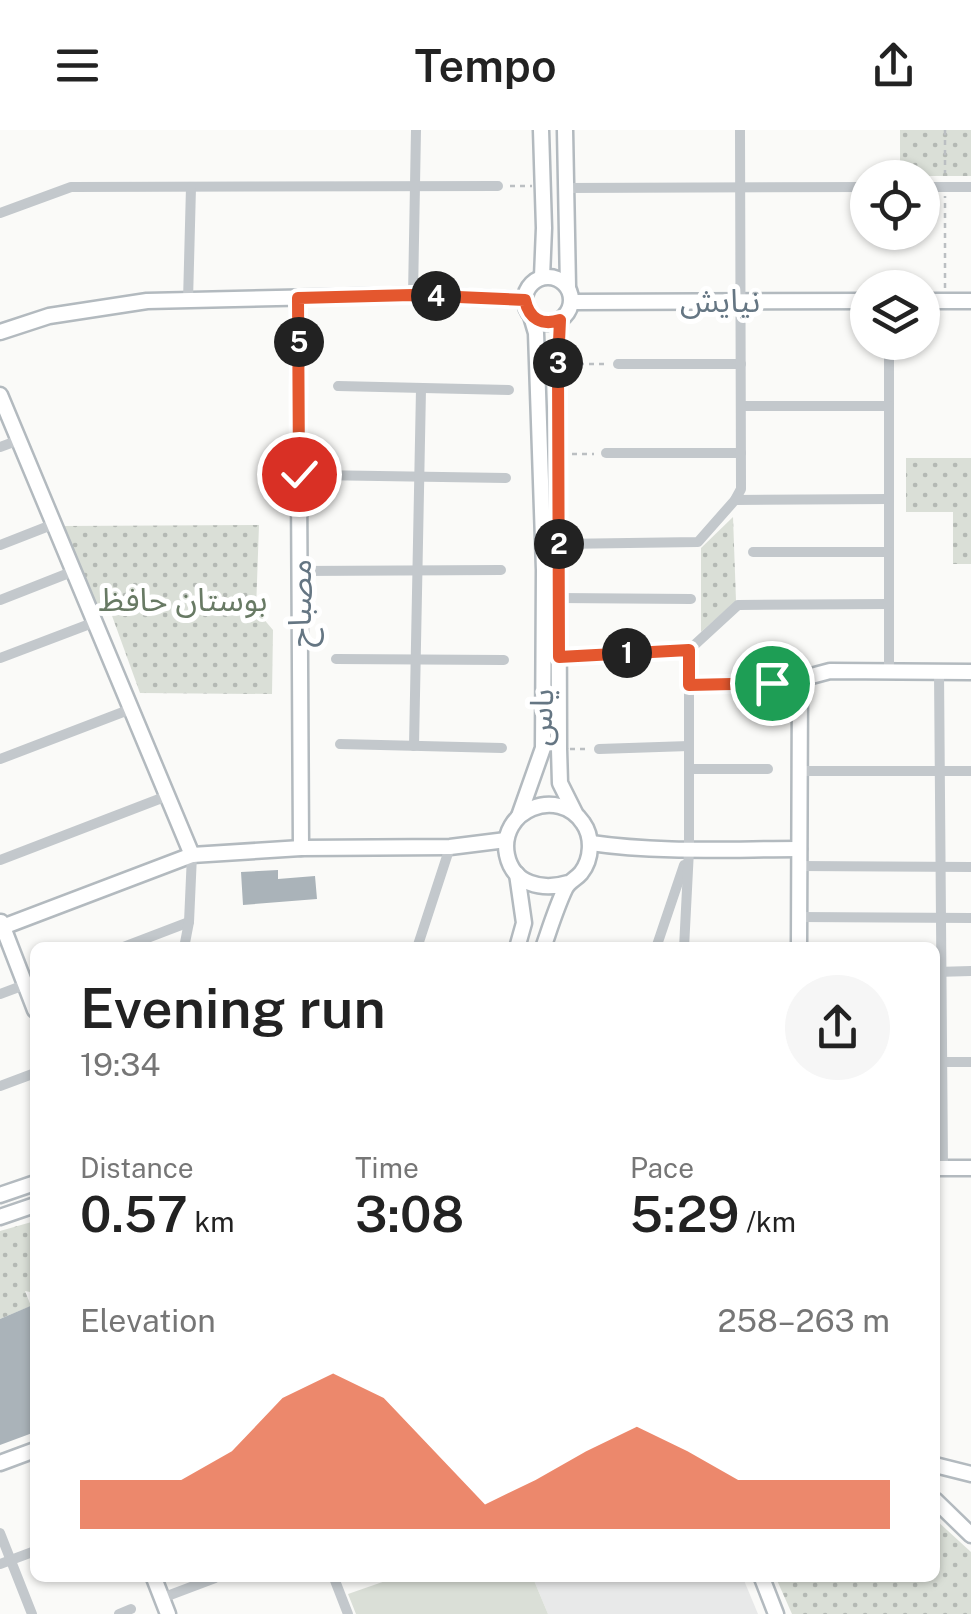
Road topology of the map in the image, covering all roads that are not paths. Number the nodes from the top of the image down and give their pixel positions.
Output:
1 (416, 130) edge
2 (542, 130) edge
3 (564, 130) edge
4 (740, 130) edge
5 (498, 186) road end
6 (191, 187) junction
7 (740, 187) junction
8 (850, 187) edge
9 (940, 187) edge
10 (971, 187) edge
11 (414, 188) junction
12 (565, 188) junction
13 (0, 214) edge
14 (542, 277) junction
15 (570, 294) junction
16 (412, 295) junction
17 (298, 298) junction
18 (188, 300) junction
19 (525, 300) junction
20 (740, 301) junction
21 (850, 301) edge
22 (940, 301) edge
23 (971, 301) edge
24 (531, 316) junction
25 (560, 320) junction
26 (0, 332) edge
27 (889, 360) edge
28 (618, 364) road end
29 (740, 364) junction
30 (338, 386) dead end
31 (422, 389) junction
32 (509, 390) dead end
33 (0, 394) edge
34 (741, 406) junction
35 (889, 406) junction
36 (19, 440) junction
37 (0, 447) edge
38 (740, 453) junction
39 (606, 454) road end
40 (315, 474) dead end
41 (420, 476) junction
42 (506, 478) dead end
43 (735, 500) junction
44 (889, 500) junction
45 (54, 524) junction
46 (559, 544) junction
47 (0, 545) edge
48 (753, 552) dead end
49 (889, 552) junction
50 (418, 570) junction
51 (501, 570) dead end
52 (300, 571) junction
53 (74, 572) junction
54 (559, 598) junction
55 (691, 599) dead end
56 (0, 600) edge
57 (889, 604) junction
58 (94, 622) junction
59 (689, 650) junction
60 (600, 654) road end
61 (0, 658) edge
62 (336, 659) dead end
63 (416, 659) junction
64 (504, 660) dead end
65 (889, 671) junction
66 (939, 672) junction
67 (971, 672) edge
68 (772, 683) dead end
69 (689, 685) junction
70 (131, 709) junction
71 (340, 744) dead end
72 (414, 746) junction
73 (689, 746) junction
74 (502, 748) dead end
75 (598, 749) road end
76 (0, 760) edge
77 (768, 769) dead end
78 (689, 770) junction
79 (940, 770) junction
80 (800, 771) junction
81 (971, 771) edge
82 (167, 796) junction
83 (575, 813) junction
84 (519, 816) junction
85 (506, 840) junction
86 (590, 843) junction
87 (450, 847) junction
88 (301, 848) junction
89 (799, 848) junction
90 (689, 850) junction
91 (192, 855) junction
92 (0, 860) edge
93 (799, 866) junction
94 (940, 866) junction
95 (971, 867) edge
96 (517, 874) junction
97 (568, 884) junction
98 (799, 917) junction
99 (941, 918) junction
100 (971, 918) edge
101 (189, 922) junction
102 (1, 925) edge
103 (137, 942) edge
104 (185, 942) edge
105 (419, 942) edge
106 (519, 942) edge
107 (545, 942) edge
108 (658, 942) edge
109 (684, 942) edge
110 (799, 942) edge
111 (940, 942) edge
112 (971, 971) edge
113 (940, 972) edge
114 (30, 982) edge
115 (0, 994) edge
116 (940, 1062) edge
117 (971, 1062) edge
118 (30, 1075) edge
119 (0, 1086) edge
120 (940, 1168) edge
121 (971, 1168) edge
122 (30, 1185) edge
123 (0, 1194) edge
124 (30, 1207) edge
125 (0, 1216) edge
126 (30, 1452) edge
127 (0, 1463) edge
128 (940, 1466) edge
129 (971, 1474) edge
130 (940, 1505) edge
131 (0, 1533) edge
132 (971, 1535) edge
133 (30, 1553) edge
134 (5, 1562) edge
135 (156, 1582) edge
136 (204, 1582) edge
137 (336, 1582) edge
138 (764, 1582) edge
139 (162, 1598) junction
140 (131, 1609) dead end
141 (32, 1614) edge
142 (119, 1614) edge
143 (168, 1614) edge
144 (348, 1614) edge
145 (776, 1614) edge

1 - 11 street
2 - 14 street
3 - 12 street
4 - 7 street
5 - 11 street
6 - 11 street
6 - 13 street
6 - 18 street
7 - 8 street
7 - 12 street
7 - 20 street
9 - 10 street
11 - 16 street
12 - 15 street
14 - 15 street
14 - 19 street
15 - 20 street, نیایش
15 - 25 street
16 - 17 street
16 - 19 street
17 - 18 street
17 - 52 street, مصباح
18 - 26 street
19 - 24 street
20 - 21 street, نیایش
20 - 29 street
22 - 23 street
24 - 25 street
24 - 84 street, یاس
25 - 46 street, یاس
27 - 35 street
28 - 29 street
29 - 34 street
30 - 31 street
31 - 32 street
31 - 41 street
33 - 36 street
34 - 35 street
34 - 38 street
35 - 44 street
36 - 37 street
36 - 45 street
38 - 39 street
38 - 43 street
40 - 41 street
41 - 42 street
41 - 50 street
43 - 44 street
43 - 46 street
44 - 49 street
45 - 47 street
45 - 53 street
46 - 54 street, یاس
48 - 49 street
49 - 57 street
50 - 51 street
50 - 52 street
50 - 63 street
52 - 88 street, مصباح
53 - 56 street
53 - 58 street
54 - 55 street
54 - 83 street, یاس
57 - 59 street
57 - 65 street
58 - 61 street
58 - 70 street
59 - 60 street
59 - 69 street
62 - 63 street
63 - 64 street
63 - 72 street
65 - 66 street
65 - 80 street
66 - 67 street
66 - 79 street
68 - 69 street
69 - 73 street
70 - 76 street
70 - 82 street
71 - 72 street
72 - 74 street
73 - 75 street
73 - 78 street
77 - 78 street
78 - 90 street
79 - 80 street
79 - 81 street
79 - 94 street
80 - 89 street
82 - 91 street
82 - 92 street
83 - 84 street
83 - 86 street
84 - 85 street
85 - 87 street
85 - 96 street
86 - 90 street
86 - 97 street
87 - 88 street
87 - 105 street
88 - 91 street
89 - 90 street
89 - 93 street
90 - 108 street
90 - 109 street
91 - 101 street
91 - 102 street
93 - 94 street
93 - 98 street
94 - 95 street
94 - 99 street
96 - 97 street
96 - 106 street
97 - 107 street
98 - 99 street
98 - 110 street
99 - 100 street
99 - 111 street
101 - 103 street
101 - 104 street
102 - 114 street
112 - 113 street
114 - 115 street
116 - 117 street
118 - 119 street
120 - 121 street
122 - 123 street
124 - 125 street
126 - 127 street
128 - 129 street
130 - 132 street
131 - 134 street
133 - 134 street
134 - 141 street
135 - 139 street
136 - 139 street
137 - 144 street
138 - 145 street
139 - 143 street
140 - 142 street

